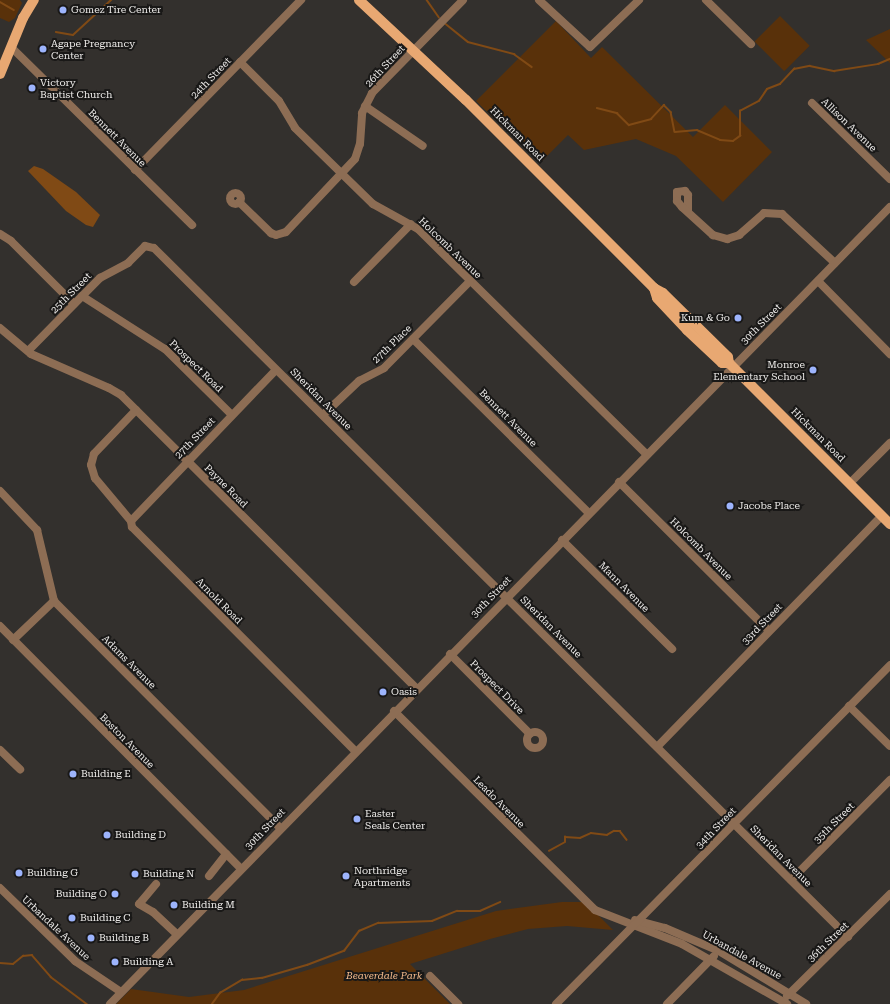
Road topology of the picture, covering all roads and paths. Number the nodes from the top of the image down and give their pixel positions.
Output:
1 (34, 0) edge
2 (301, 0) edge
3 (359, 0) edge
4 (463, 0) edge
5 (539, 0) edge
6 (639, 0) edge
7 (706, 0) edge
8 (751, 44) dead end
9 (11, 48) junction
10 (413, 51) junction
11 (240, 62) junction
12 (0, 74) edge
13 (812, 103) dead end
14 (364, 106) junction
15 (423, 146) dead end
16 (135, 170) junction
17 (342, 174) junction
18 (890, 179) edge
19 (239, 202) dead end
20 (890, 207) edge
21 (688, 211) dead end
22 (412, 224) junction
23 (192, 225) dead end
24 (0, 234) edge
25 (154, 248) joint
26 (835, 263) junction
27 (470, 280) junction
28 (818, 281) junction
29 (354, 282) dead end
30 (82, 296) junction
31 (74, 304) junction
32 (0, 328) edge
33 (413, 339) junction
34 (28, 351) junction
35 (890, 354) edge
36 (731, 365) junction
37 (276, 370) junction
38 (136, 410) junction
39 (232, 415) junction
40 (323, 415) junction
41 (890, 443) edge
42 (646, 454) junction
43 (187, 461) junction
44 (618, 482) junction
45 (850, 483) junction
46 (0, 491) edge
47 (588, 512) junction
48 (882, 516) junction
49 (130, 521) junction
50 (890, 524) edge
51 (562, 540) junction
52 (506, 597) junction
53 (54, 601) junction
54 (0, 626) edge
55 (769, 631) junction
56 (13, 640) junction
57 (672, 649) dead end
58 (450, 654) junction
59 (890, 665) edge
60 (416, 688) junction
61 (849, 706) junction
62 (394, 711) junction
63 (530, 734) dead end
64 (890, 746) edge
65 (657, 747) junction
66 (0, 750) edge
67 (355, 751) junction
68 (20, 769) dead end
69 (890, 780) edge
70 (734, 824) junction
71 (280, 828) junction
72 (226, 854) junction
73 (240, 868) junction
74 (209, 876) dead end
75 (791, 880) junction
76 (156, 884) dead end
77 (0, 888) edge
78 (890, 894) edge
79 (591, 906) joint
80 (636, 923) junction
81 (177, 934) junction
82 (848, 937) junction
83 (719, 951) junction
84 (711, 959) junction
85 (430, 976) dead end
86 (121, 992) junction
87 (790, 994) junction
88 (783, 1003) edge
89 (110, 1004) edge
90 (458, 1004) edge
91 (556, 1004) edge
92 (667, 1004) edge
93 (806, 1004) edge

1 - 9 main road
2 - 11 street, 24th Street
3 - 10 main road, Hickman Road
4 - 10 street, 26th Street
5 - 6 street
7 - 8 street
9 - 12 main road
9 - 16 street, Bennett Avenue
10 - 14 street, 26th Street
10 - 36 main road, Hickman Road
11 - 16 street, 24th Street
11 - 17 street, Holcomb Avenue
13 - 18 street, Allison Avenue
14 - 15 street
14 - 17 street
16 - 23 street, Bennett Avenue
17 - 19 street
17 - 22 street, Holcomb Avenue
20 - 26 street, 30th Street
21 - 26 street
22 - 27 street, Holcomb Avenue
22 - 29 street
24 - 31 street
25 - 30 street, 25th Street
25 - 37 street, Sheridan Avenue
26 - 28 street, 30th Street
27 - 33 street, 27th Place
27 - 42 street, Holcomb Avenue
28 - 35 street
28 - 36 street, 30th Street
30 - 31 street, 25th Street
30 - 39 street, Prospect Road
31 - 34 street, 25th Street
32 - 34 street, Payne Road
33 - 40 street, 27th Place
33 - 47 street, Bennett Avenue
34 - 38 street, Payne Road
36 - 42 street, 30th Street
36 - 45 main road, Hickman Road
37 - 39 street, 27th Street
37 - 40 street, Sheridan Avenue
38 - 43 street, Payne Road
38 - 49 street, Arnold Road
39 - 43 street, 27th Street
40 - 52 street, Sheridan Avenue
41 - 45 street
42 - 44 street, 30th Street
43 - 49 street, 27th Street
43 - 60 street, Payne Road
44 - 47 street, 30th Street
44 - 55 street, Holcomb Avenue
45 - 48 main road, Hickman Road
46 - 53 street
47 - 51 street, 30th Street
48 - 50 main road, Hickman Road
48 - 55 street, 33rd Street
49 - 67 street, Arnold Road
51 - 52 street, 30th Street
51 - 57 street, Mann Avenue
52 - 58 street, 30th Street
52 - 65 street, Sheridan Avenue
53 - 56 street
53 - 71 street, Adams Avenue
54 - 56 street, Boston Avenue
55 - 65 street, 33rd Street
56 - 72 street, Boston Avenue
58 - 60 street, 30th Street
58 - 63 street, Prospect Drive
59 - 61 street, 34th Street
60 - 62 street, 30th Street
61 - 64 street
61 - 70 street, 34th Street
62 - 67 street, 30th Street
62 - 79 street, Leado Avenue
65 - 70 street, Sheridan Avenue
66 - 68 street
67 - 71 street, 30th Street
69 - 75 street, 35th Street
70 - 75 street, Sheridan Avenue
70 - 80 street, 34th Street
71 - 73 street, 30th Street
72 - 73 street, Boston Avenue
72 - 74 street
73 - 81 street, 30th Street
75 - 82 street, Sheridan Avenue
76 - 81 street
77 - 86 street, Urbandale Avenue
78 - 82 street, 36th Street
79 - 80 street, Urbandale Avenue
80 - 83 street, Urbandale Avenue
80 - 84 street, Urbandale Avenue
80 - 91 street, 34th Street
81 - 86 street, 30th Street
82 - 87 street, 36th Street
83 - 84 street
83 - 87 street, Urbandale Avenue
84 - 88 street, Urbandale Avenue
84 - 92 street
85 - 90 street
86 - 89 street, 30th Street
87 - 88 street, 36th Street
87 - 93 street, Urbandale Avenue

